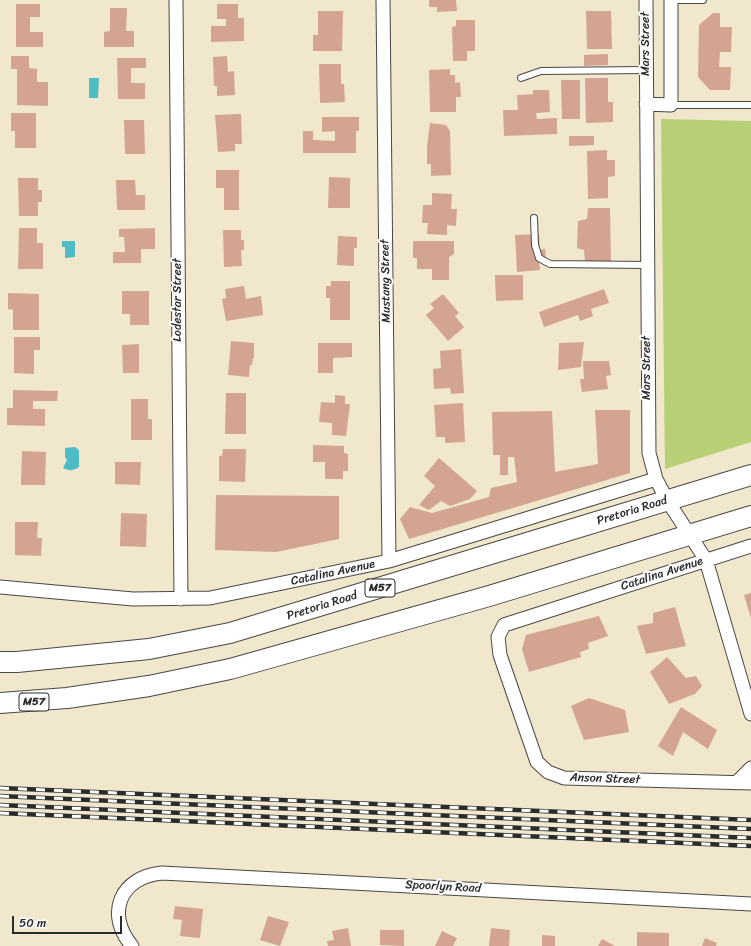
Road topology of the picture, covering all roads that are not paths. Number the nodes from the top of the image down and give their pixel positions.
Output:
1 (176, 0) edge
2 (383, 0) edge
3 (646, 0) edge
4 (671, 0) edge
5 (702, 0) edge
6 (646, 70) junction
7 (521, 78) dead end
8 (646, 104) junction
9 (751, 104) edge
10 (671, 105) junction
11 (534, 218) dead end
12 (647, 265) junction
13 (751, 476) edge
14 (656, 479) junction
15 (667, 500) junction
16 (751, 516) edge
17 (690, 535) junction
18 (751, 546) edge
19 (706, 560) junction
20 (389, 561) junction
21 (0, 587) edge
22 (181, 599) junction
23 (504, 624) joint
24 (0, 662) edge
25 (0, 703) edge
26 (751, 714) edge
27 (751, 768) edge
28 (736, 783) junction
29 (751, 784) edge
30 (751, 904) edge
31 (132, 946) edge

1 - 22 street, Lodestar Street
2 - 20 street, Mustang Street
3 - 6 street, Mars Street
4 - 5 lane
4 - 10 street
6 - 7 lane
6 - 8 street, Mars Street
8 - 10 street
8 - 12 street, Mars Street
9 - 10 lane
11 - 12 lane
12 - 14 street, Mars Street
13 - 15 main road, Pretoria Road / M57
14 - 15 street, Mars Street
14 - 20 street, Catalina Avenue
15 - 17 street, Mars Street
15 - 24 main road, Pretoria Road / M57
16 - 17 main road, M57
17 - 19 street, Mars Street
17 - 25 main road, M57
18 - 19 street, Catalina Avenue
19 - 23 street, Catalina Avenue
19 - 26 street, Mars Street
20 - 22 street, Catalina Avenue
21 - 22 street, Catalina Avenue
23 - 28 street, Anson Street
27 - 28 street
28 - 29 street, Anson Street
30 - 31 street, Spoorlyn Road

